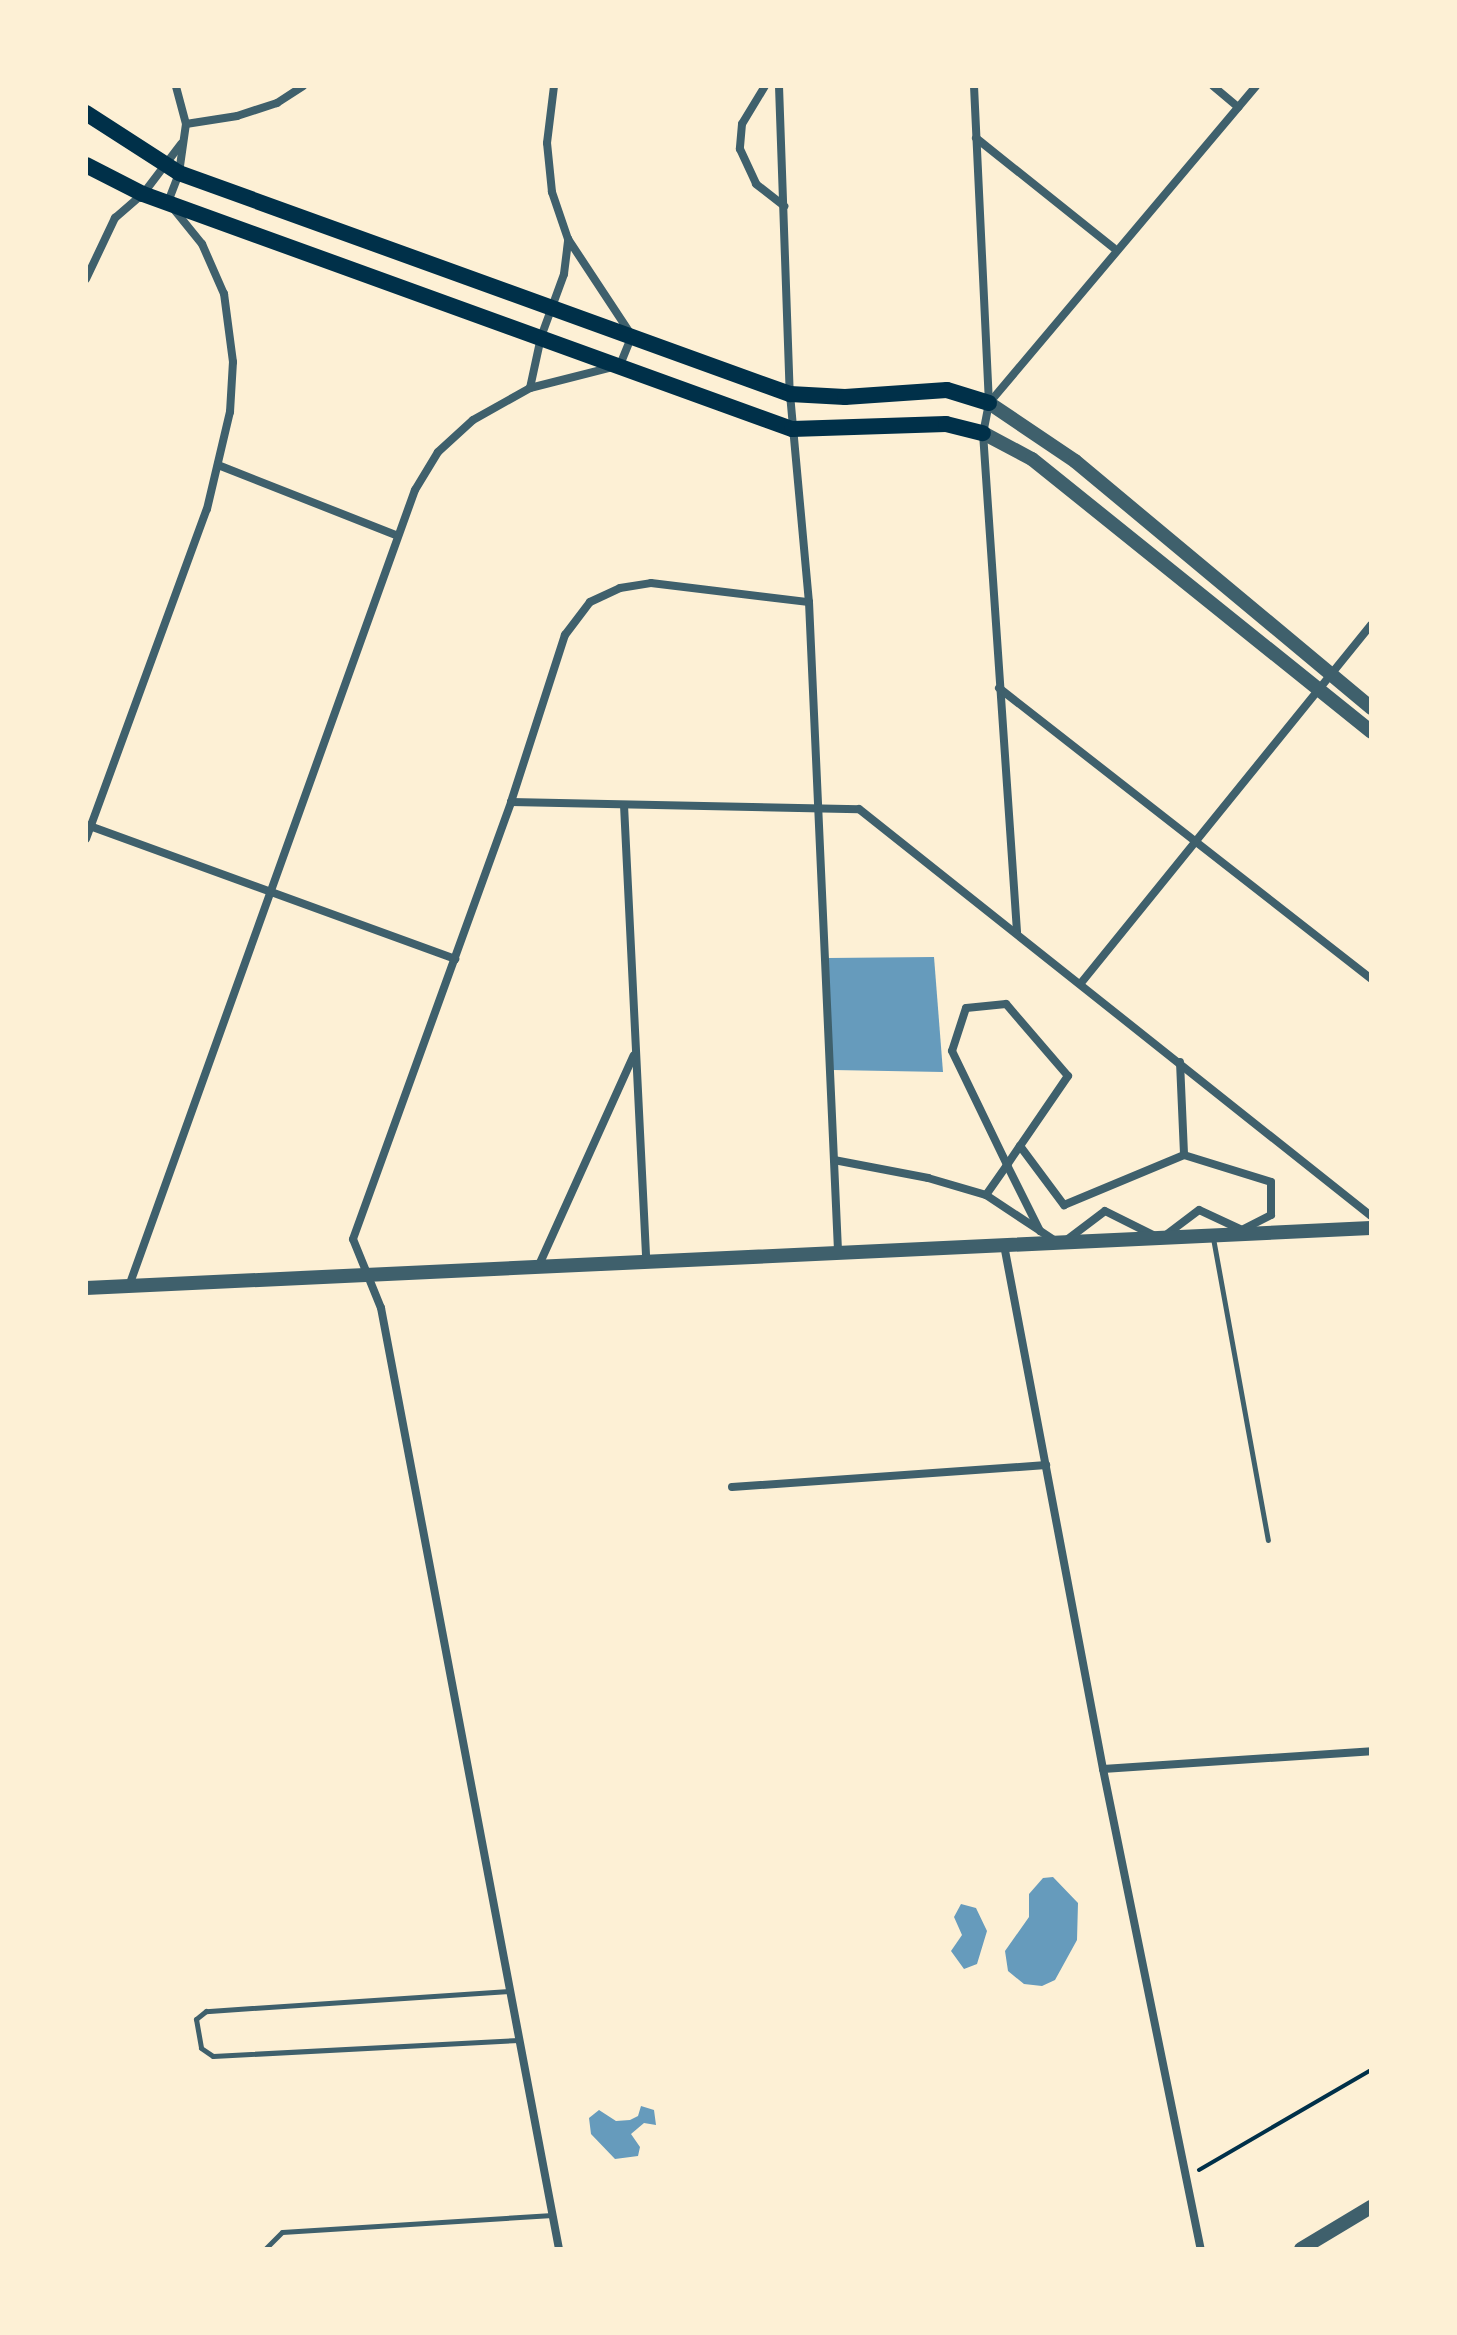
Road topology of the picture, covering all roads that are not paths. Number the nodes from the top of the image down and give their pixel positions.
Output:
1 (176, 86) edge
2 (303, 86) edge
3 (553, 86) edge
4 (765, 86) edge
5 (779, 86) edge
6 (974, 86) edge
7 (1213, 86) edge
8 (1256, 86) edge
9 (1238, 107) junction
10 (86, 113) edge
11 (186, 124) junction
12 (976, 138) junction
13 (181, 144) junction
14 (163, 164) junction
15 (86, 165) edge
16 (179, 173) junction
17 (143, 194) junction
18 (168, 202) junction
19 (784, 206) junction
20 (568, 239) junction
21 (1114, 248) junction
22 (86, 279) edge
23 (552, 307) junction
24 (632, 336) junction
25 (541, 337) junction
26 (620, 365) junction
27 (530, 388) junction
28 (790, 394) junction
29 (989, 403) junction
30 (792, 429) junction
31 (983, 433) junction
32 (218, 465) junction
33 (398, 536) junction
34 (809, 602) junction
35 (1371, 625) edge
36 (1329, 674) junction
37 (1318, 687) junction
38 (999, 688) junction
39 (1371, 708) edge
40 (1371, 732) edge
41 (511, 802) junction
42 (624, 805) junction
43 (818, 808) junction
44 (88, 826) edge
45 (86, 839) edge
46 (1194, 843) junction
47 (270, 892) junction
48 (1017, 932) junction
49 (455, 959) junction
50 (1371, 979) edge
51 (1081, 983) junction
52 (636, 1051) junction
53 (1180, 1062) junction
54 (1020, 1146) junction
55 (1184, 1155) junction
56 (834, 1160) junction
57 (1007, 1165) junction
58 (986, 1195) junction
59 (1371, 1216) edge
60 (1371, 1228) edge
61 (1242, 1230) junction
62 (1040, 1231) junction
63 (1212, 1232) junction
64 (1160, 1234) junction
65 (1061, 1240) junction
66 (1004, 1242) junction
67 (838, 1251) junction
68 (646, 1260) junction
69 (539, 1265) junction
70 (368, 1274) junction
71 (129, 1286) junction
72 (86, 1288) edge
73 (1046, 1465) junction
74 (732, 1487) dead end
75 (1268, 1540) dead end
76 (1371, 1751) edge
77 (1103, 1769) junction
78 (509, 1991) junction
79 (519, 2040) junction
80 (1371, 2207) edge
81 (552, 2215) junction
82 (265, 2249) edge
83 (559, 2249) edge
84 (1201, 2249) edge
85 (1301, 2249) edge

1 - 11 street
2 - 11 street
3 - 20 street
4 - 19 street
5 - 19 street
6 - 12 street
7 - 9 street
8 - 9 street
9 - 21 street
10 - 14 main road
11 - 13 street
12 - 21 street
12 - 29 street
13 - 14 street
13 - 16 street
14 - 16 main road
14 - 17 street
15 - 17 main road
16 - 18 street
16 - 23 main road
17 - 18 main road
17 - 22 street
18 - 25 main road
18 - 32 street
19 - 28 street
20 - 23 street
20 - 24 street
21 - 29 street
23 - 24 main road
23 - 25 street
24 - 26 street
24 - 28 main road
25 - 26 main road
25 - 27 street
26 - 27 street
26 - 30 main road
27 - 33 street
28 - 29 main road
28 - 30 street
29 - 31 street
29 - 36 street
30 - 31 main road
30 - 34 street
31 - 37 street
31 - 38 street
32 - 33 street
32 - 44 street
33 - 47 street
34 - 41 street
34 - 43 street
35 - 36 street
36 - 37 street
36 - 39 street
37 - 40 street
37 - 46 street
38 - 46 street
38 - 48 street
41 - 42 street
41 - 49 street
42 - 43 street
42 - 52 street
43 - 48 street
43 - 56 street
44 - 45 street
44 - 47 street
46 - 50 street
46 - 51 street
47 - 49 street
47 - 71 street
48 - 51 street
49 - 70 street
51 - 53 street
52 - 68 street
52 - 69 street
53 - 55 street
53 - 59 street
54 - 55 street
54 - 57 street
54 - 57 street
55 - 61 street
56 - 58 street
56 - 67 street
57 - 58 street
57 - 62 street
58 - 62 street
60 - 61 street
61 - 63 street
61 - 64 street
62 - 65 street
63 - 64 street
63 - 75 lane
64 - 65 street
64 - 65 street
65 - 66 street
66 - 67 street
66 - 73 street
67 - 68 street
68 - 69 street
69 - 70 street
70 - 71 street
70 - 78 street
71 - 72 street
73 - 74 street
73 - 77 street
76 - 77 street
77 - 84 street
78 - 79 street
78 - 79 lane
79 - 81 street
80 - 85 street
81 - 82 lane
81 - 83 street

